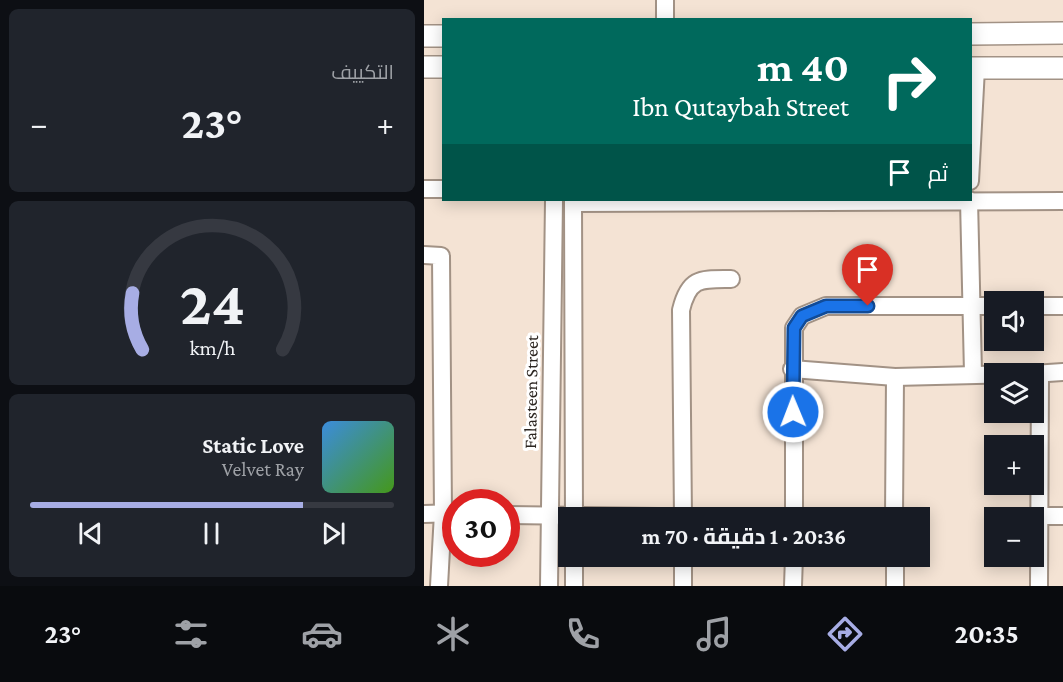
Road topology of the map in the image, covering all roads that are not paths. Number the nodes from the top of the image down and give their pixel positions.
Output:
1 (665, 0) edge
2 (665, 18) edge
3 (1063, 33) edge
4 (972, 34) edge
5 (424, 36) edge
6 (442, 36) edge
7 (442, 67) edge
8 (424, 68) edge
9 (973, 68) edge
10 (1063, 68) edge
11 (972, 106) edge
12 (424, 189) edge
13 (442, 189) edge
14 (972, 200) edge
15 (554, 201) edge
16 (573, 201) edge
17 (969, 201) edge
18 (1063, 201) edge
19 (424, 255) edge
20 (731, 279) dead end
21 (973, 306) junction
22 (984, 306) edge
23 (1044, 306) edge
24 (1063, 306) edge
25 (792, 369) junction
26 (1063, 372) edge
27 (973, 373) junction
28 (984, 373) edge
29 (1044, 373) edge
30 (895, 377) junction
31 (1038, 423) edge
32 (448, 489) edge
33 (574, 507) edge
34 (684, 507) edge
35 (794, 507) edge
36 (894, 507) edge
37 (1039, 507) edge
38 (442, 513) edge
39 (424, 514) edge
40 (520, 516) edge
41 (1044, 516) edge
42 (1063, 516) edge
43 (548, 517) junction
44 (558, 517) edge
45 (442, 564) edge
46 (574, 567) edge
47 (683, 567) edge
48 (794, 567) edge
49 (895, 567) edge
50 (1039, 567) edge
51 (439, 586) edge
52 (549, 586) edge
53 (574, 586) edge
54 (683, 586) edge
55 (793, 586) edge
56 (895, 586) edge
57 (1039, 586) edge

1 - 2 street
3 - 4 main road
5 - 6 main road
7 - 8 main road
9 - 10 main road
9 - 11 street
12 - 13 street
14 - 18 street
15 - 43 street, Falasteen Street
16 - 33 street
17 - 21 street
19 - 32 street
20 - 34 street
21 - 22 street
21 - 25 street
21 - 27 street
23 - 24 street
25 - 30 street
25 - 35 street
26 - 29 street
27 - 28 street
27 - 30 street
30 - 36 street
31 - 37 street
38 - 39 street
40 - 43 street
41 - 42 street
43 - 44 street
43 - 52 street, Falasteen Street
45 - 51 street
46 - 53 street
47 - 54 street
48 - 55 street
49 - 56 street
50 - 57 street

